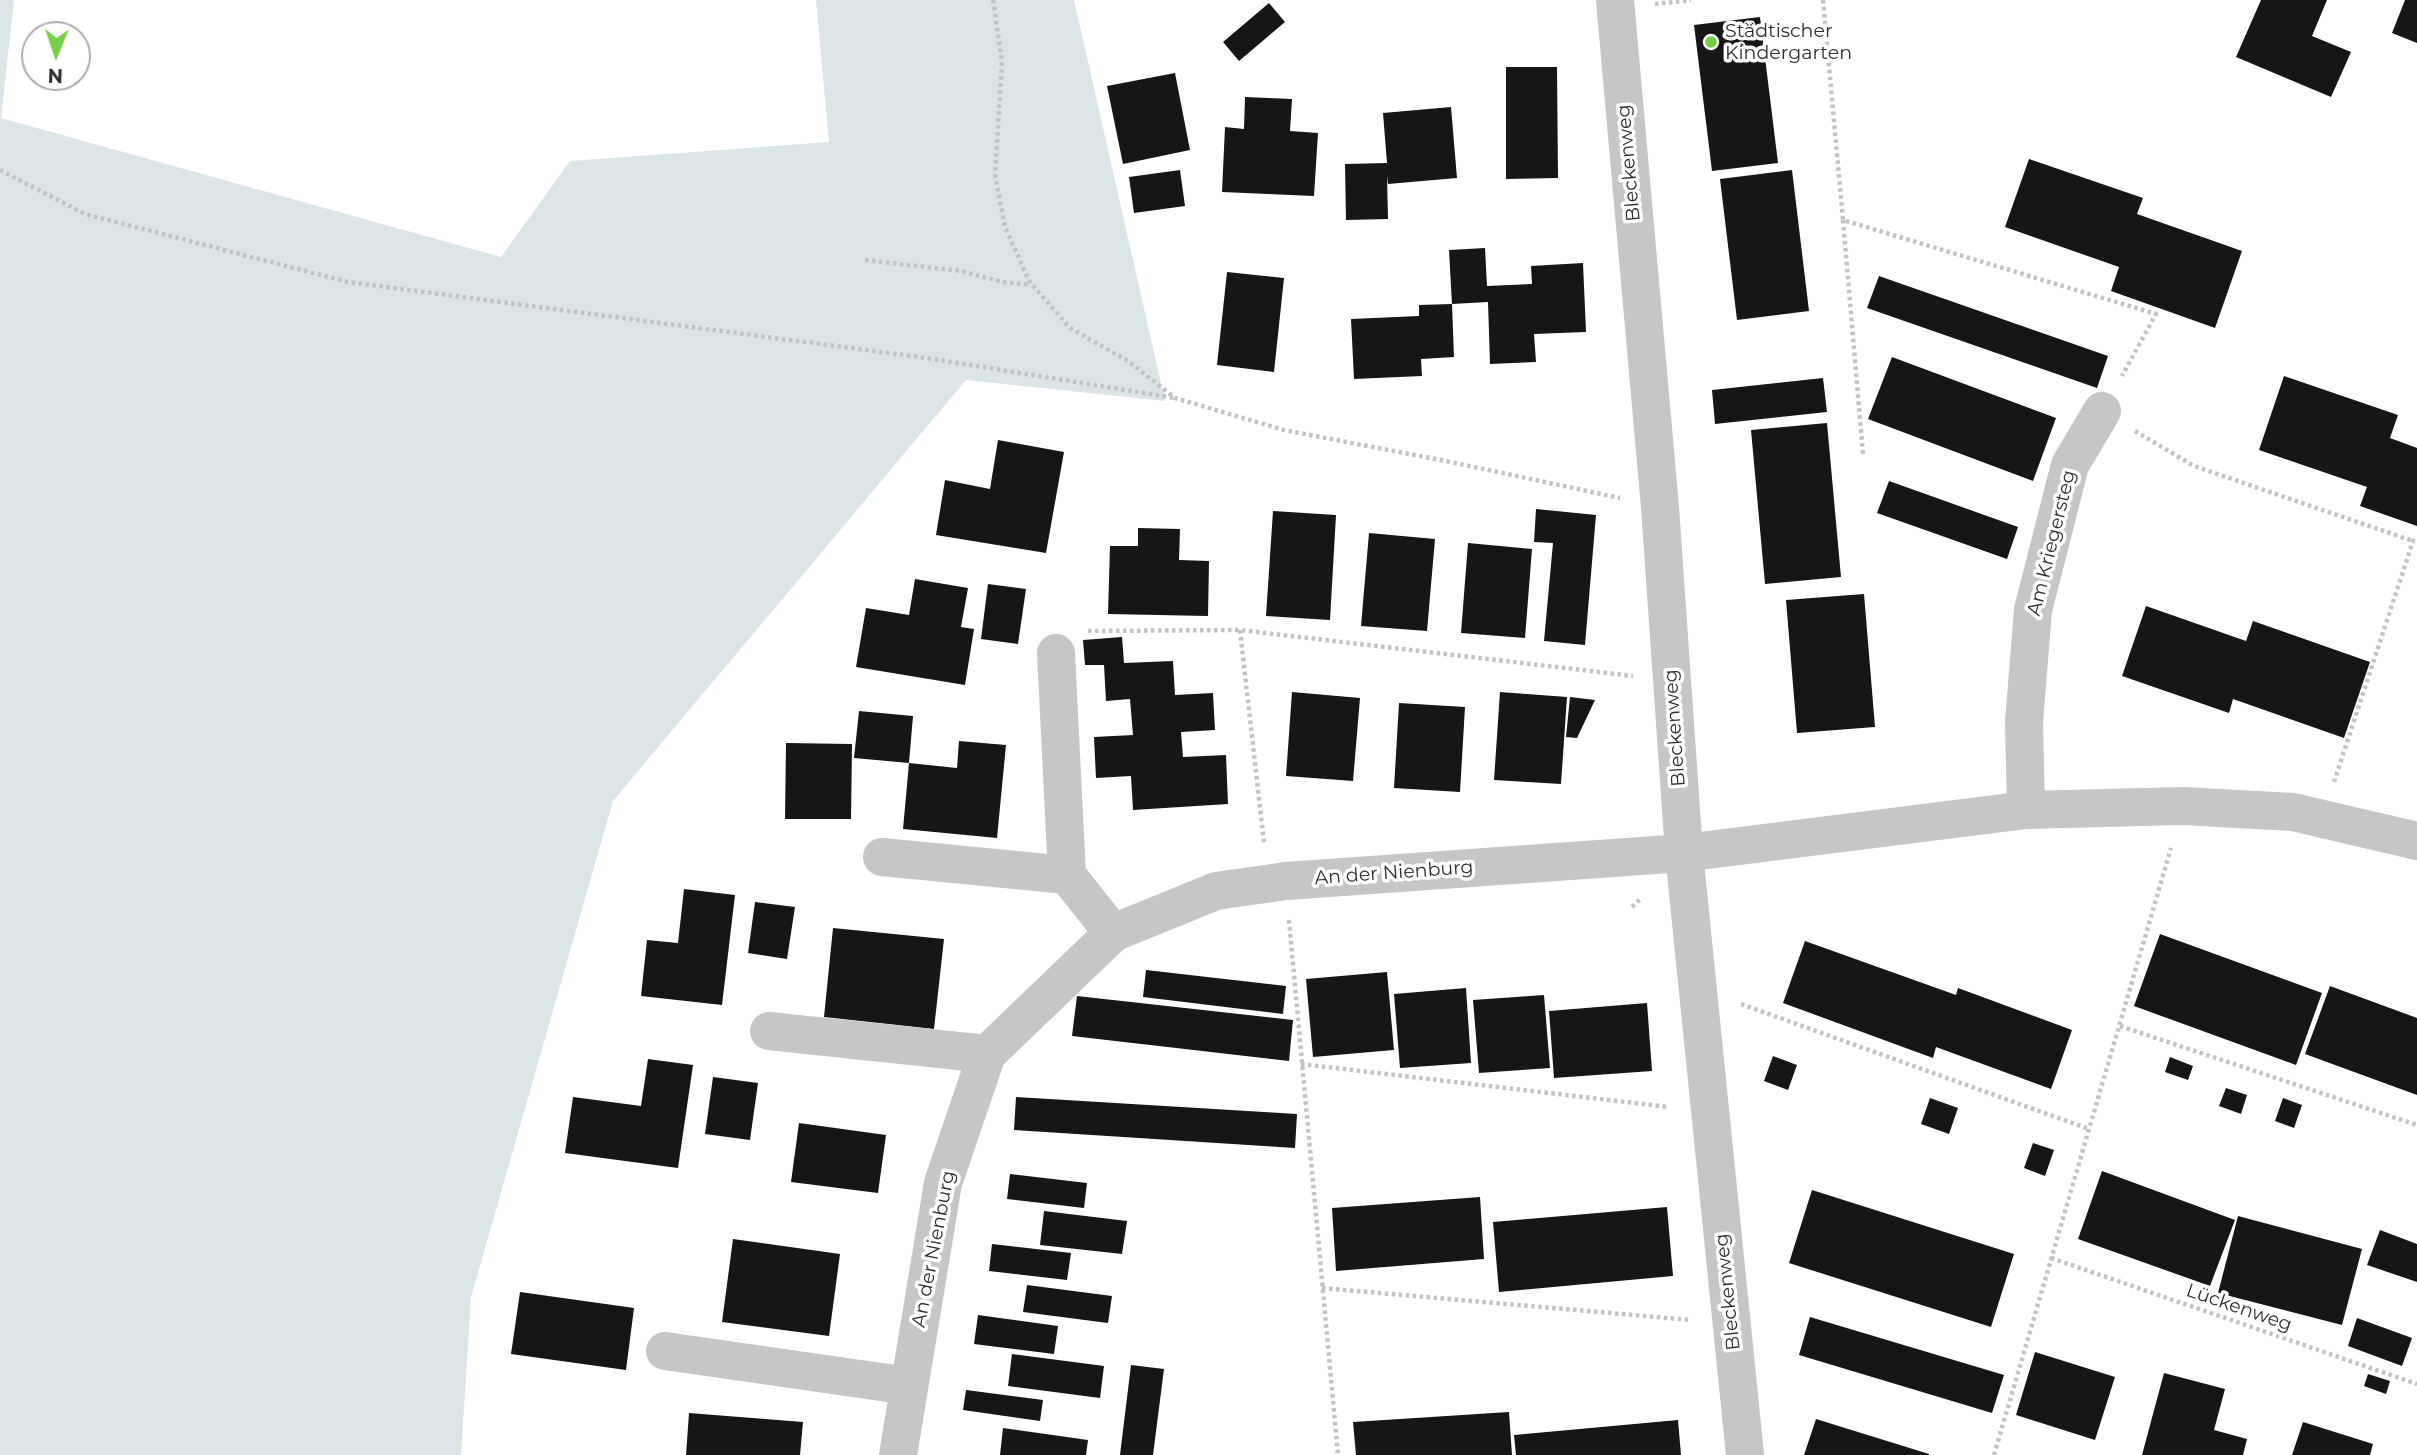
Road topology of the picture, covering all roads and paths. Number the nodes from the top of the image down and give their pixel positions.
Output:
1 (993, 0) edge
2 (1615, 0) edge
3 (1823, 0) edge
4 (0, 170) edge
5 (1843, 220) junction
6 (865, 260) dead end
7 (1032, 285) junction
8 (1175, 398) junction
9 (2102, 411) junction
10 (1863, 454) dead end
11 (1660, 507) junction
12 (2415, 542) edge
13 (1241, 630) junction
14 (1056, 653) joint
15 (1672, 680) junction
16 (2183, 806) junction
17 (2026, 810) junction
18 (2321, 820) junction
19 (2417, 841) edge
20 (1684, 853) junction
21 (882, 857) dead end
22 (1067, 875) junction
23 (1277, 882) junction
24 (1112, 933) junction
25 (1698, 988) junction
26 (2120, 1026) junction
27 (769, 1031) dead end
28 (987, 1054) junction
29 (1301, 1065) junction
30 (1682, 1109) dead end
31 (2417, 1125) edge
32 (2089, 1129) junction
33 (2051, 1258) junction
34 (1322, 1288) junction
35 (1700, 1321) dead end
36 (665, 1352) dead end
37 (2417, 1384) edge
38 (909, 1386) junction
39 (898, 1455) edge
40 (1338, 1455) edge
41 (1745, 1455) edge
42 (1994, 1455) edge

1 - 7 path
2 - 11 street, Bleckenweg
3 - 5 path
4 - 8 path
5 - 9 path
5 - 10 path
6 - 7 path
7 - 8 path
8 - 11 path
9 - 12 path
9 - 17 street, Am Kriegersteg
11 - 15 street, Bleckenweg
12 - 18 path
13 - 14 path
13 - 15 path
13 - 23 path
14 - 22 street
15 - 20 street, Bleckenweg
16 - 17 street
16 - 18 street
16 - 26 path
17 - 20 street
18 - 19 street
20 - 23 street, An der Nienburg
20 - 25 street, Bleckenweg
21 - 22 street
22 - 24 street
23 - 24 street, An der Nienburg
23 - 29 path
24 - 28 street, An der Nienburg
25 - 32 path
25 - 41 street, Bleckenweg
26 - 31 path
26 - 32 path
27 - 28 street
28 - 38 street, An der Nienburg
29 - 30 path
29 - 34 path
32 - 33 path
33 - 37 path, Lückenweg
33 - 42 path
34 - 35 path
34 - 40 path
36 - 38 street
38 - 39 street, An der Nienburg

